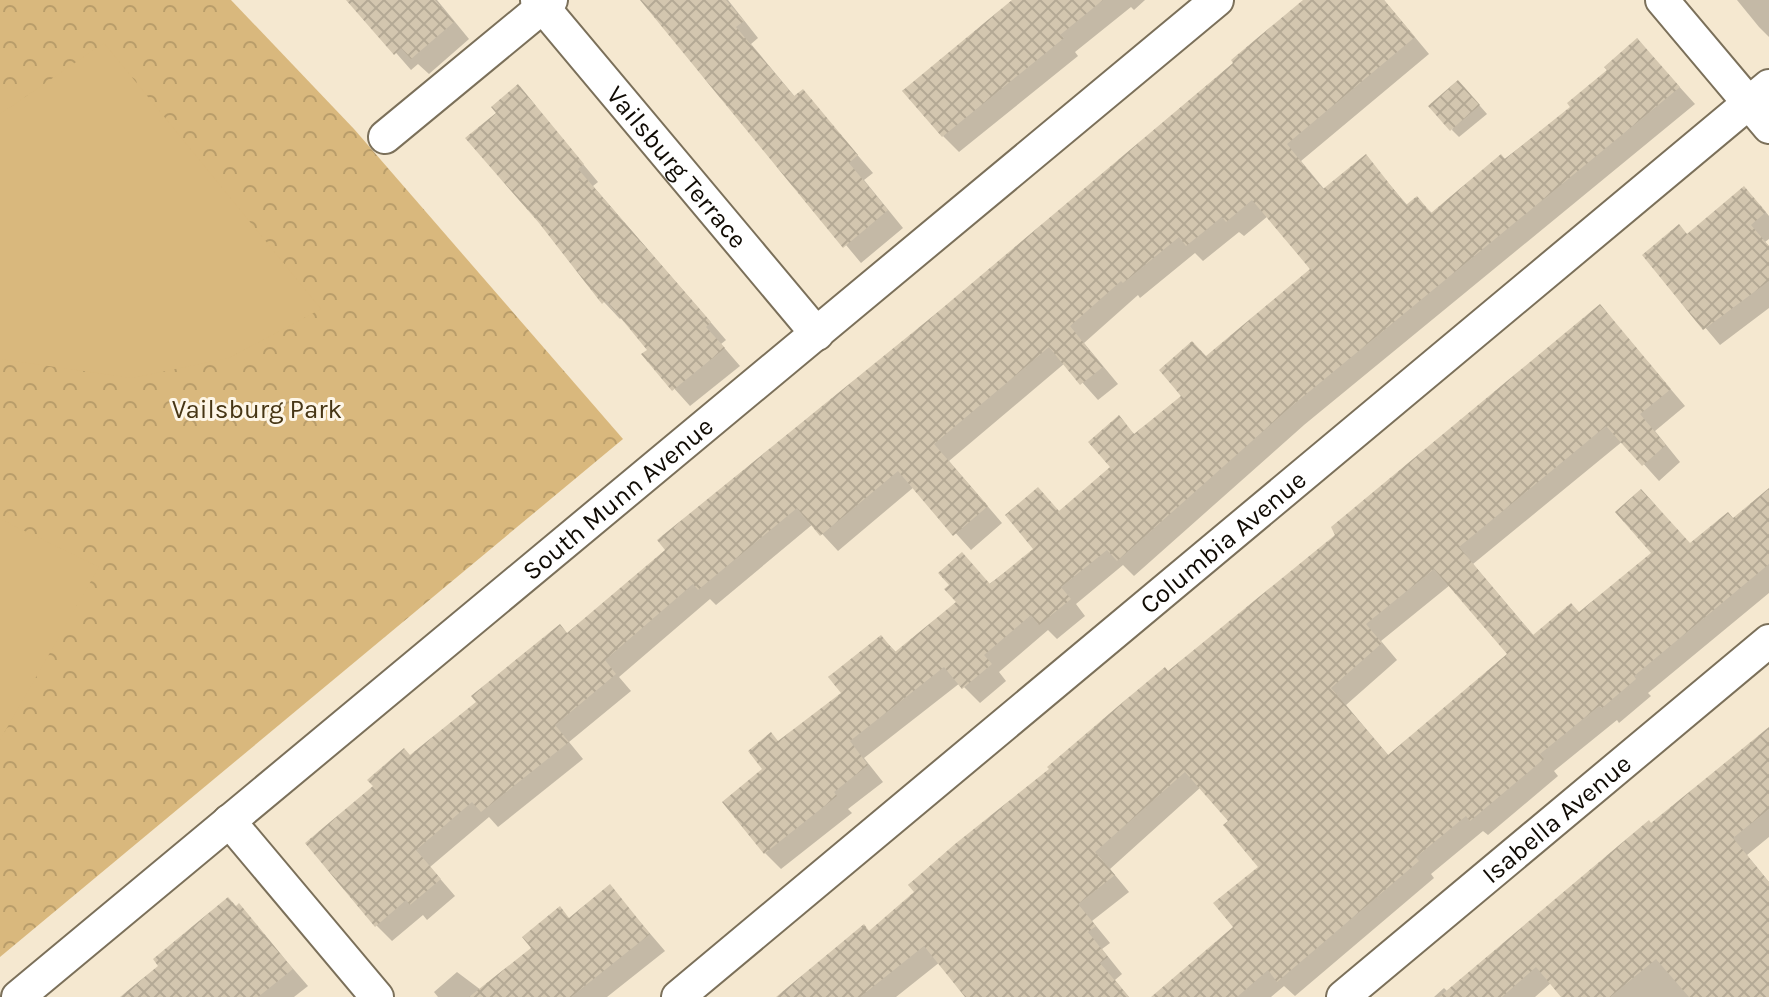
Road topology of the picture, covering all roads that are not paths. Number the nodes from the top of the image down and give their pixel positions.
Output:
1 (1217, 0) edge
2 (1663, 1) edge
3 (544, 2) edge
4 (1762, 106) edge
5 (385, 137) dead end
6 (817, 334) junction
7 (1769, 641) edge
8 (229, 821) junction
9 (18, 997) edge
10 (377, 997) edge
11 (678, 997) edge
12 (1343, 997) edge

1 - 6 street, South Munn Avenue
2 - 4 street
3 - 5 street
3 - 6 street, Vailsburg Terrace
4 - 11 street, Columbia Avenue
6 - 8 street, South Munn Avenue
7 - 12 street, Isabella Avenue
8 - 9 street, South Munn Avenue
8 - 10 street

